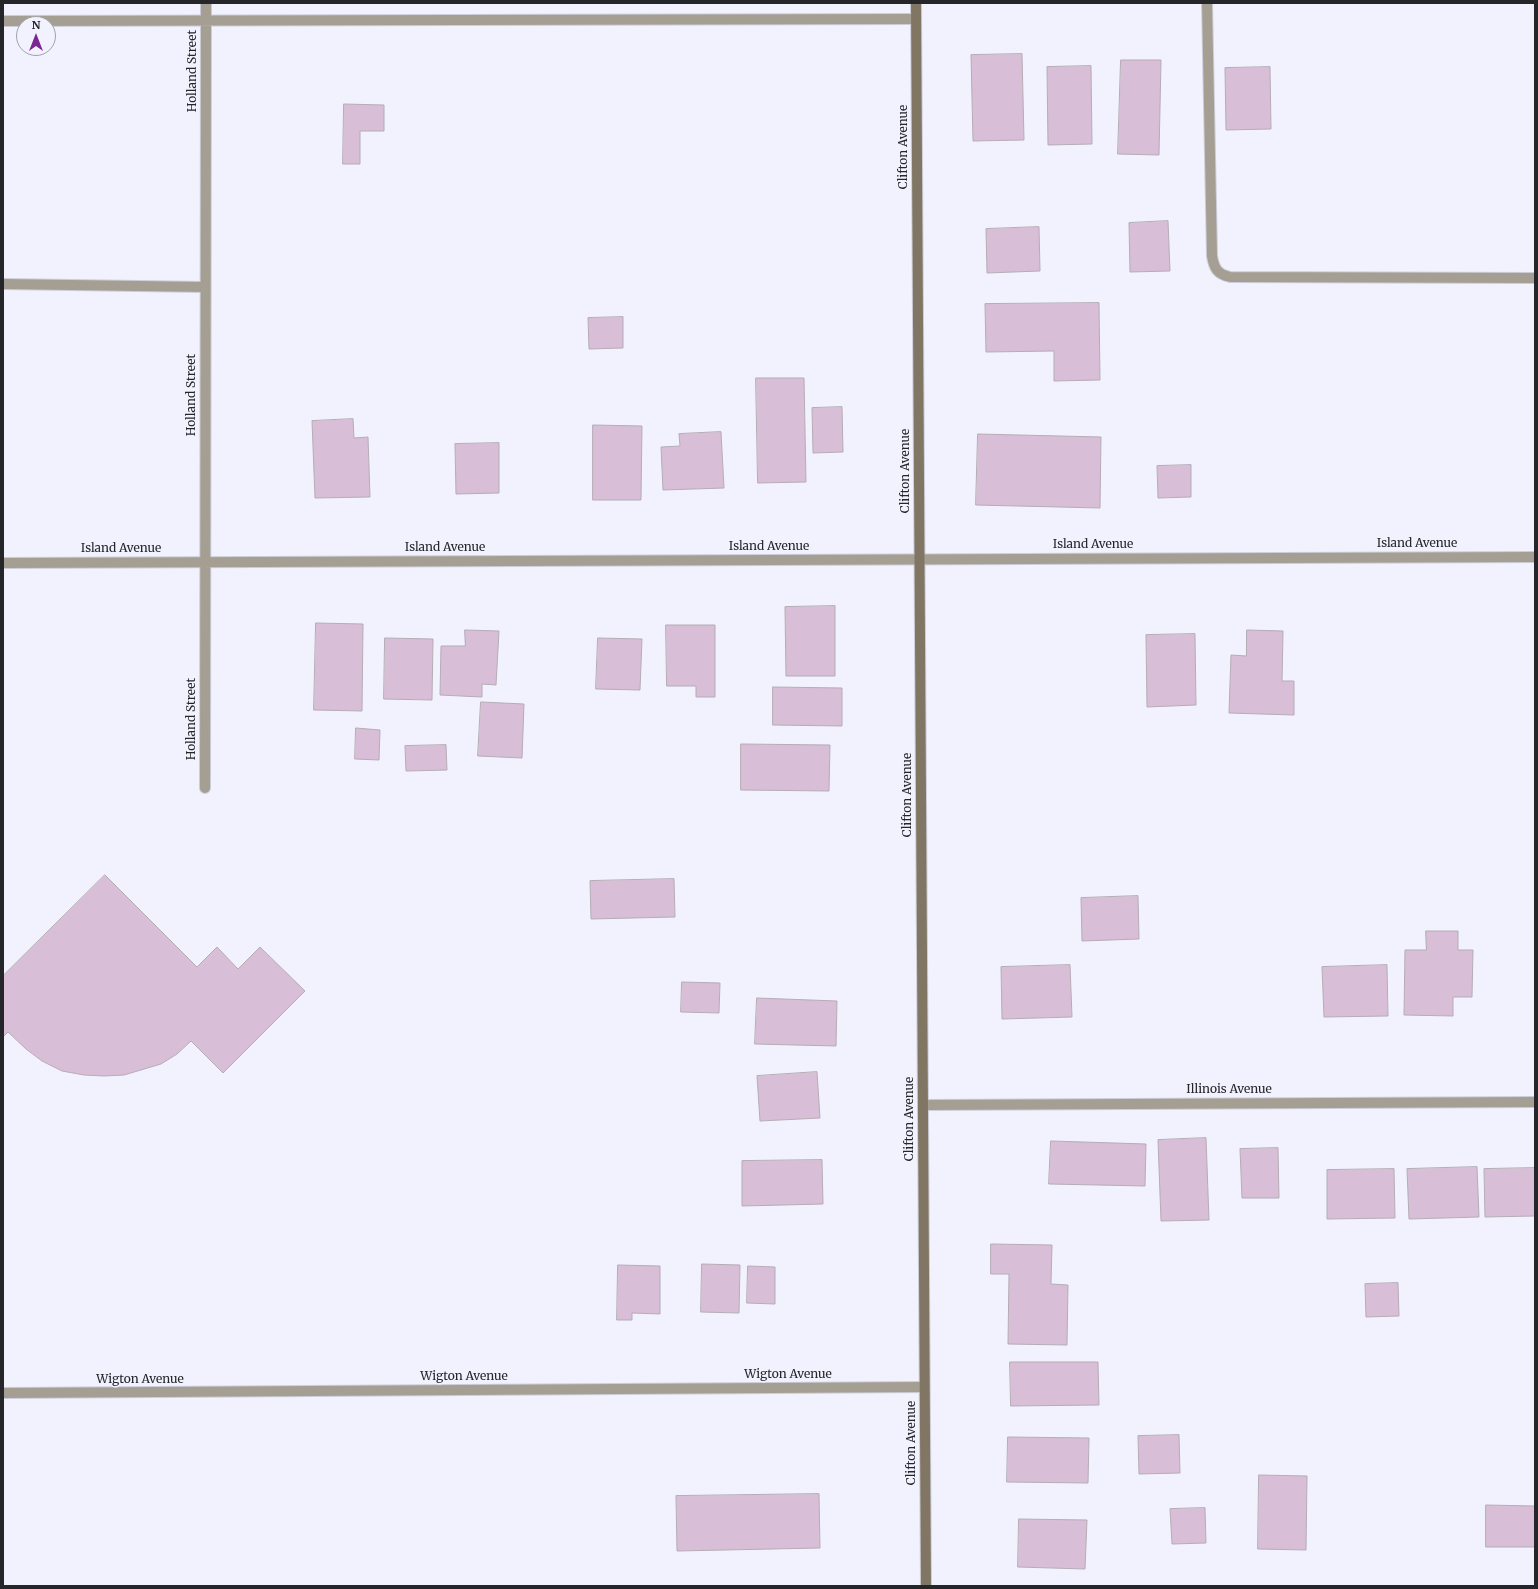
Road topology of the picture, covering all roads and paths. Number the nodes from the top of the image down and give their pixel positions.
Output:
1 (206, 3) edge
2 (916, 3) edge
3 (1207, 3) edge
4 (916, 19) junction
5 (3, 21) edge
6 (206, 21) junction
7 (1535, 278) edge
8 (3, 284) edge
9 (205, 287) junction
10 (1535, 557) edge
11 (920, 559) junction
12 (205, 562) junction
13 (3, 563) edge
14 (204, 788) dead end
15 (1535, 1102) edge
16 (923, 1105) junction
17 (924, 1387) junction
18 (3, 1393) edge
19 (926, 1586) edge

1 - 6 street, Holland Street
2 - 4 street, Clifton Avenue
3 - 7 street
4 - 6 street
4 - 11 street, Clifton Avenue
5 - 6 street
6 - 9 street, Holland Street
8 - 9 street
9 - 12 street, Holland Street
10 - 11 street, Island Avenue
11 - 12 street, Island Avenue
11 - 16 street, Clifton Avenue
12 - 13 street, Island Avenue
12 - 14 street, Holland Street
15 - 16 street, Illinois Avenue
16 - 17 street, Clifton Avenue
17 - 18 street, Wigton Avenue
17 - 19 street, Clifton Avenue

